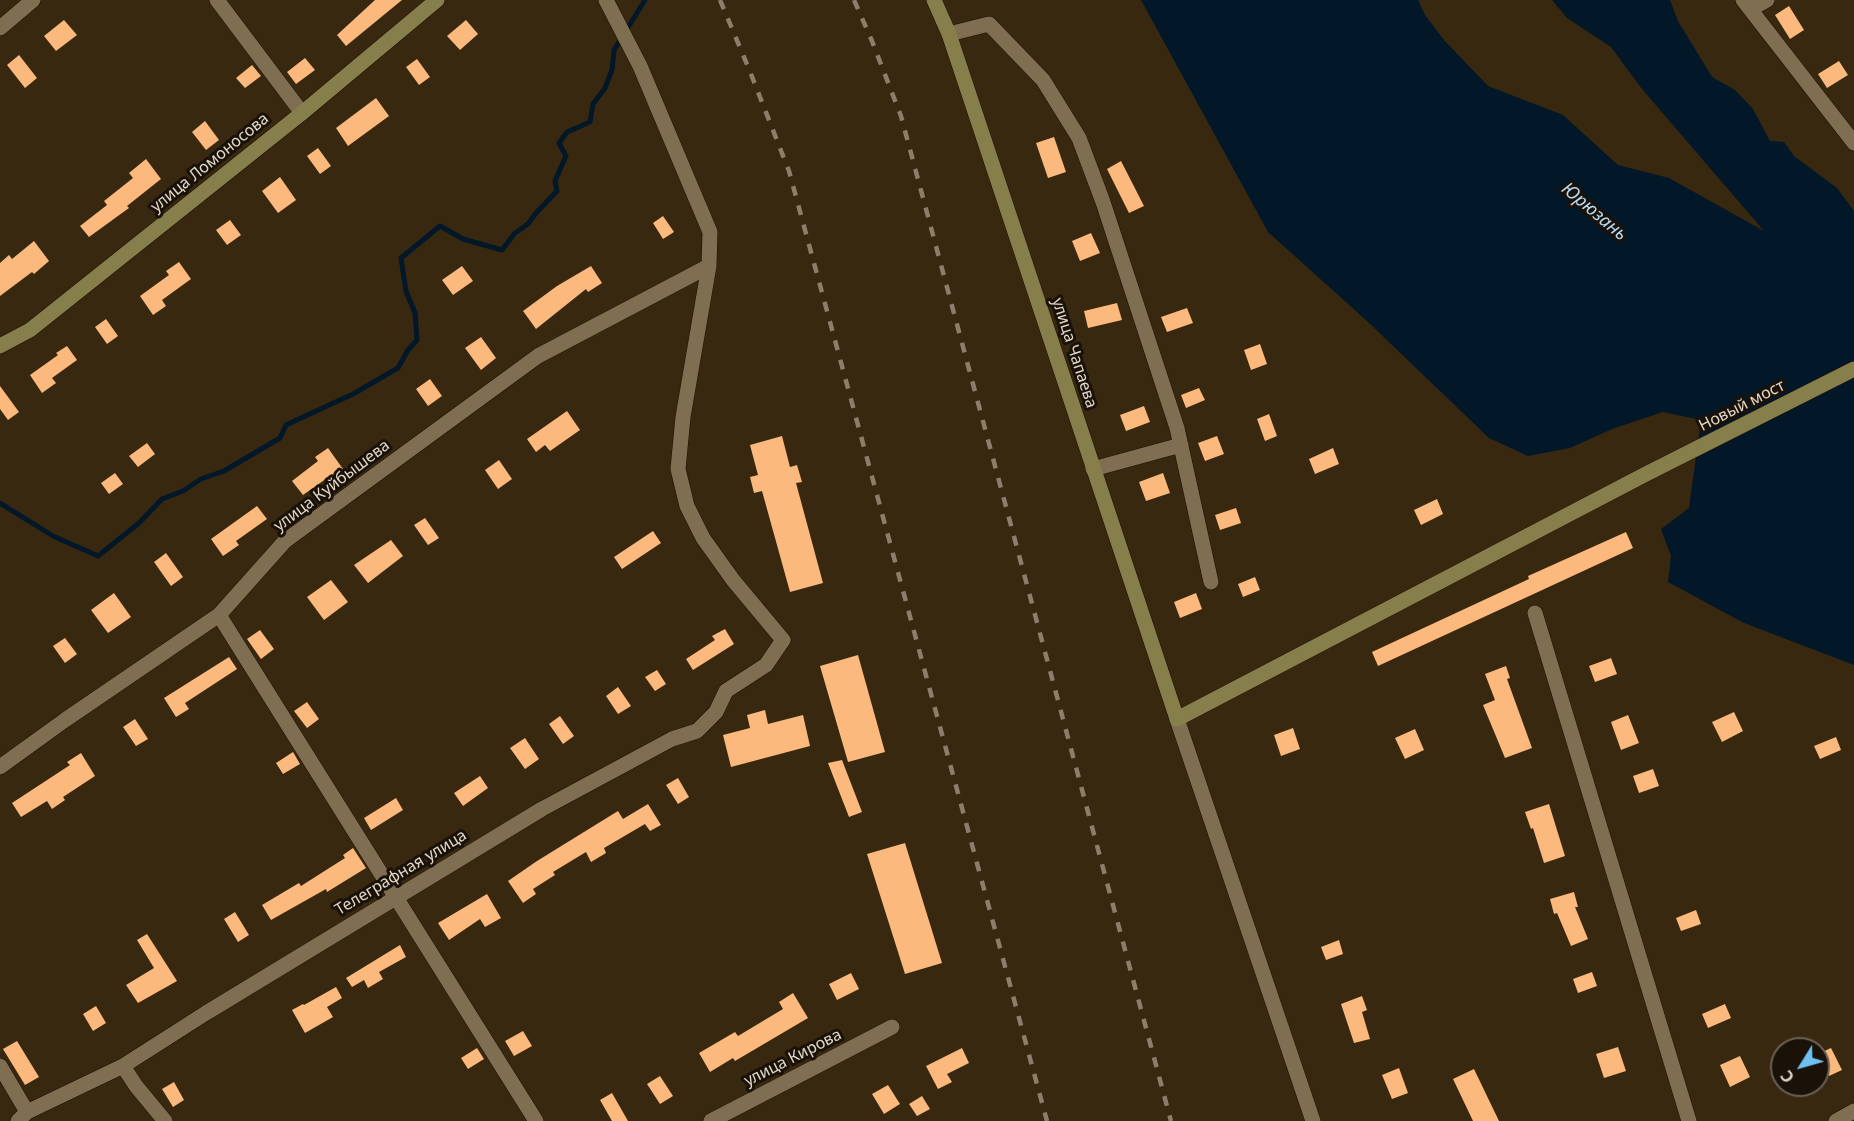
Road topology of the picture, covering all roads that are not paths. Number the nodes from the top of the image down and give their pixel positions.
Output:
1 (33, 0) edge
2 (217, 0) edge
3 (437, 0) edge
4 (606, 0) edge
5 (934, 0) edge
6 (1767, 0) edge
7 (1747, 5) edge
8 (0, 28) edge
9 (949, 34) junction
10 (302, 113) junction
11 (1854, 143) edge
12 (709, 266) junction
13 (0, 346) edge
14 (1854, 369) edge
15 (1181, 445) junction
16 (1094, 469) junction
17 (1211, 582) dead end
18 (1535, 613) dead end
19 (219, 615) junction
20 (1177, 719) junction
21 (0, 767) edge
22 (398, 898) junction
23 (892, 1027) dead end
24 (0, 1066) edge
25 (123, 1066) junction
26 (1854, 1111) edge
27 (22, 1117) edge
28 (165, 1121) edge
29 (536, 1121) edge
30 (711, 1121) edge
31 (1313, 1121) edge
32 (1689, 1121) edge
33 (1836, 1121) edge

1 - 8 street
2 - 10 street
3 - 10 main road, улица Ломоносова
4 - 12 street
5 - 9 main road, улица Чапаева
6 - 7 street
7 - 11 street
9 - 15 street
9 - 16 main road, улица Чапаева
10 - 13 main road, улица Ломоносова
12 - 19 street, улица Куйбышева
12 - 22 street, Телеграфная улица
14 - 20 main road, Новый мост
15 - 16 street
15 - 17 street
16 - 20 main road, улица Чапаева
18 - 32 street
19 - 21 street, улица Куйбышева
19 - 22 street
20 - 31 street
22 - 25 street, Телеграфная улица
22 - 29 street
23 - 30 street, улица Кирова
24 - 27 street
25 - 27 street, Телеграфная улица
25 - 28 street
26 - 33 street

